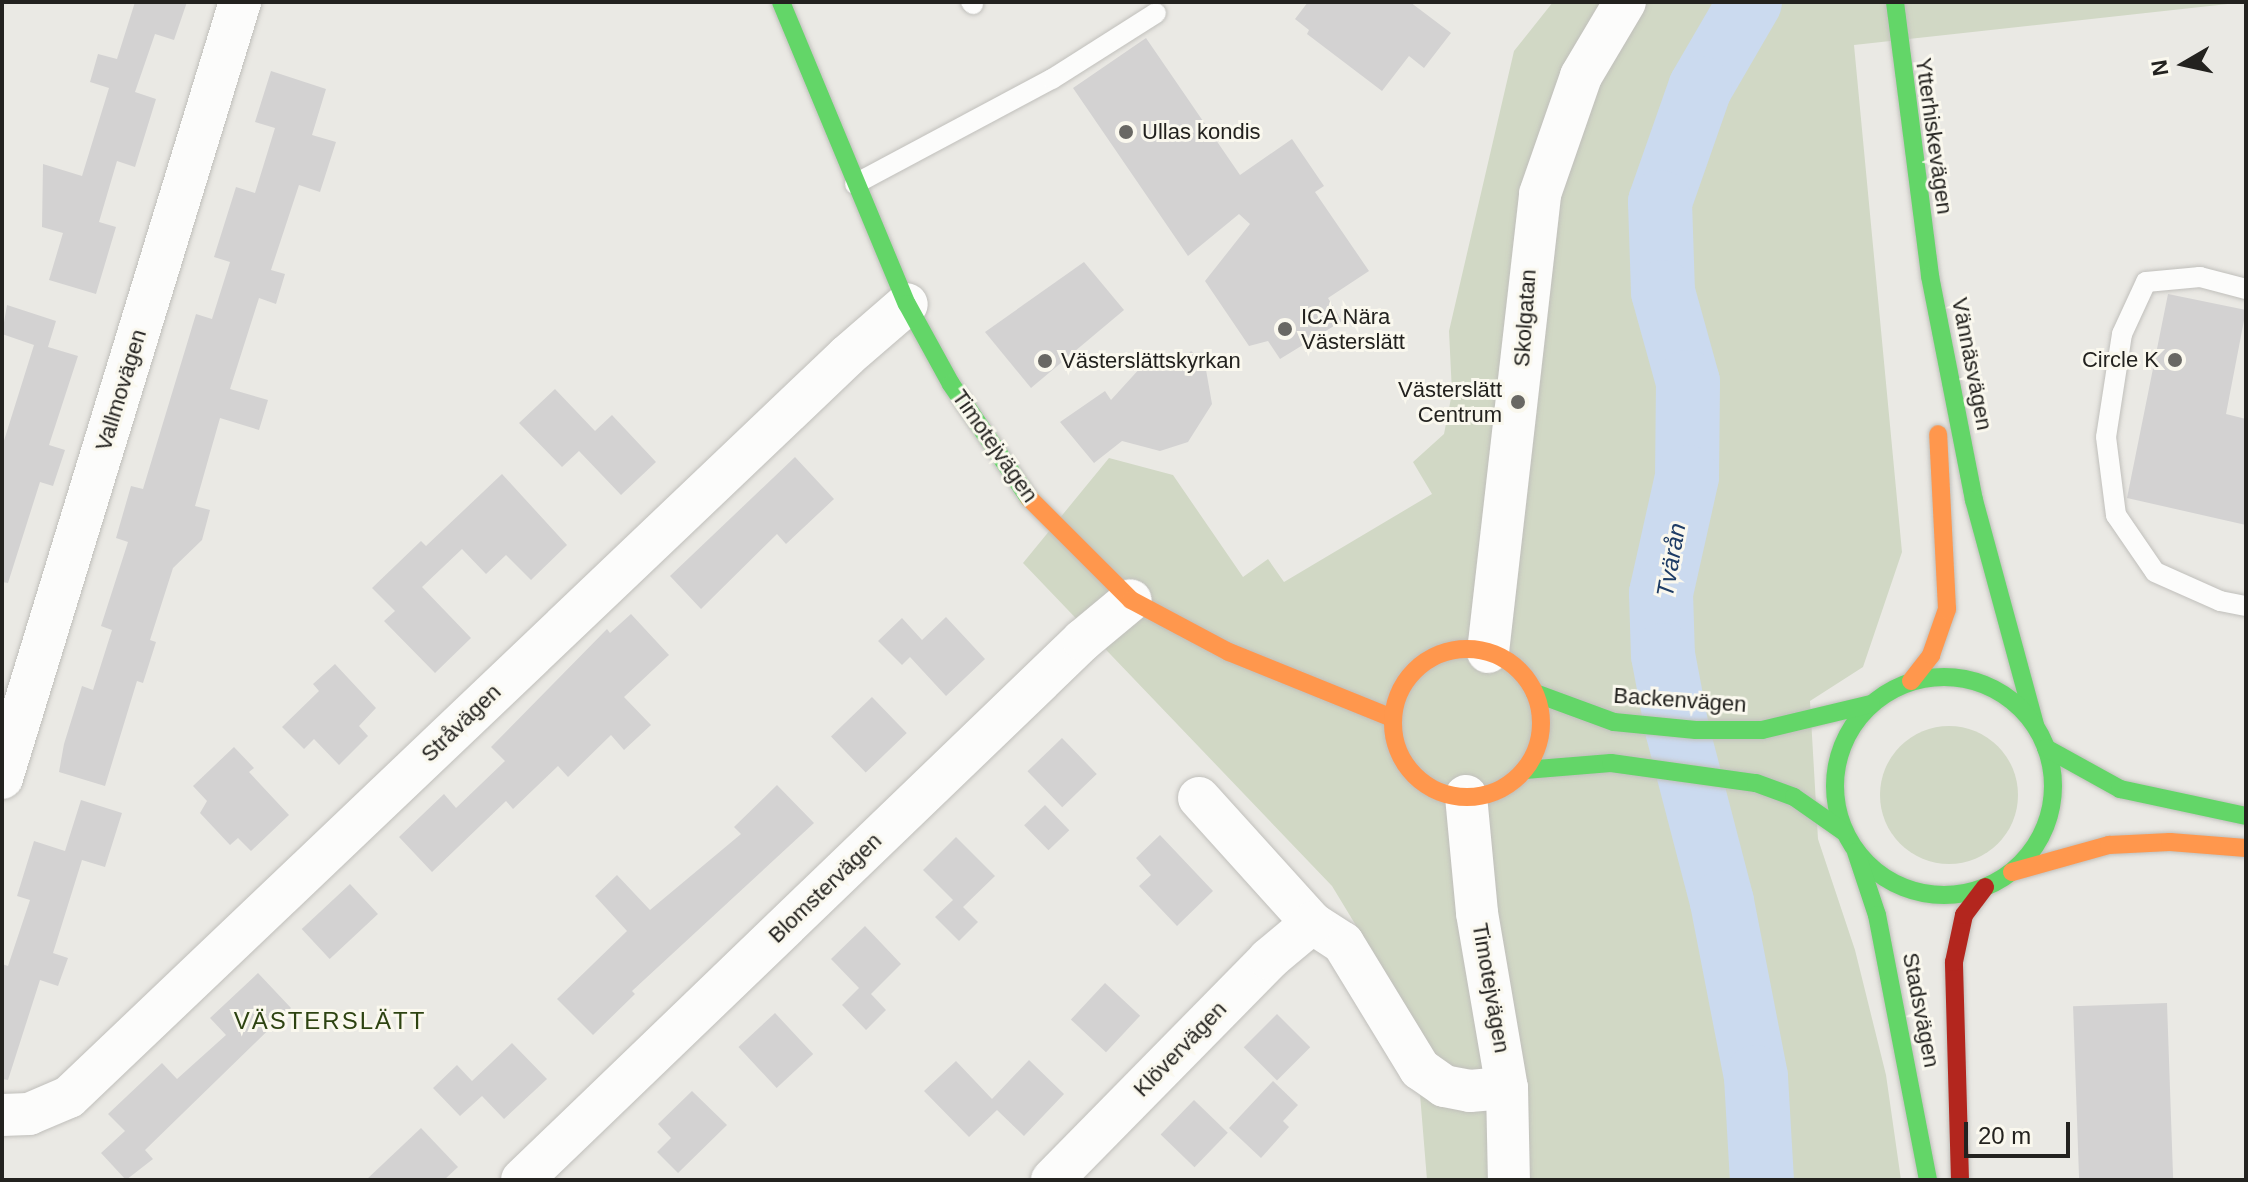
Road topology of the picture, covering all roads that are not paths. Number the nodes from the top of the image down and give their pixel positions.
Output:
1 (240, 2) edge
2 (781, 2) edge
3 (1625, 2) edge
4 (1895, 2) edge
5 (1156, 13) dead end
6 (855, 184) junction
7 (1930, 276) junction
8 (2246, 289) edge
9 (907, 304) junction
10 (1131, 600) junction
11 (2246, 606) edge
12 (1488, 652) junction
13 (1911, 681) junction
14 (1535, 693) junction
15 (1871, 704) junction
16 (1392, 718) junction
17 (2035, 725) junction
18 (2046, 748) junction
19 (1525, 770) junction
20 (2, 778) edge
21 (1466, 796) junction
22 (1199, 798) dead end
23 (2246, 816) edge
24 (1844, 832) junction
25 (2246, 848) edge
26 (1856, 852) junction
27 (2012, 872) junction
28 (1985, 887) junction
29 (1312, 923) junction
30 (1507, 1088) junction
31 (2, 1115) edge
32 (522, 1180) edge
33 (1052, 1180) edge
34 (1509, 1180) edge
35 (1928, 1180) edge
36 (1960, 1180) edge

1 - 20 street, Vallmovägen
2 - 6 street, Timotejvägen
3 - 12 street, Skolgatan
4 - 7 street, Ytterhiskevägen
5 - 6 lane
6 - 9 street, Timotejvägen
7 - 13 street, Vännäsvägen
7 - 17 street, Vännäsvägen
8 - 11 lane
9 - 10 street, Timotejvägen
9 - 31 street, Stråvägen
10 - 16 street, Timotejvägen
10 - 32 street, Blomstervägen
12 - 14 street
12 - 16 street
13 - 15 street
13 - 17 street
14 - 15 street, Backenvägen
14 - 19 street
15 - 24 street
16 - 21 street
17 - 18 street
18 - 23 street
18 - 27 street
19 - 21 street
19 - 24 street
21 - 30 street, Timotejvägen
22 - 29 street
24 - 26 street
25 - 27 street
26 - 28 street
26 - 35 street, Stadsvägen
27 - 28 street
28 - 36 street, Stadsvägen
29 - 30 street
29 - 33 street, Klövervägen
30 - 34 street, Timotejvägen

